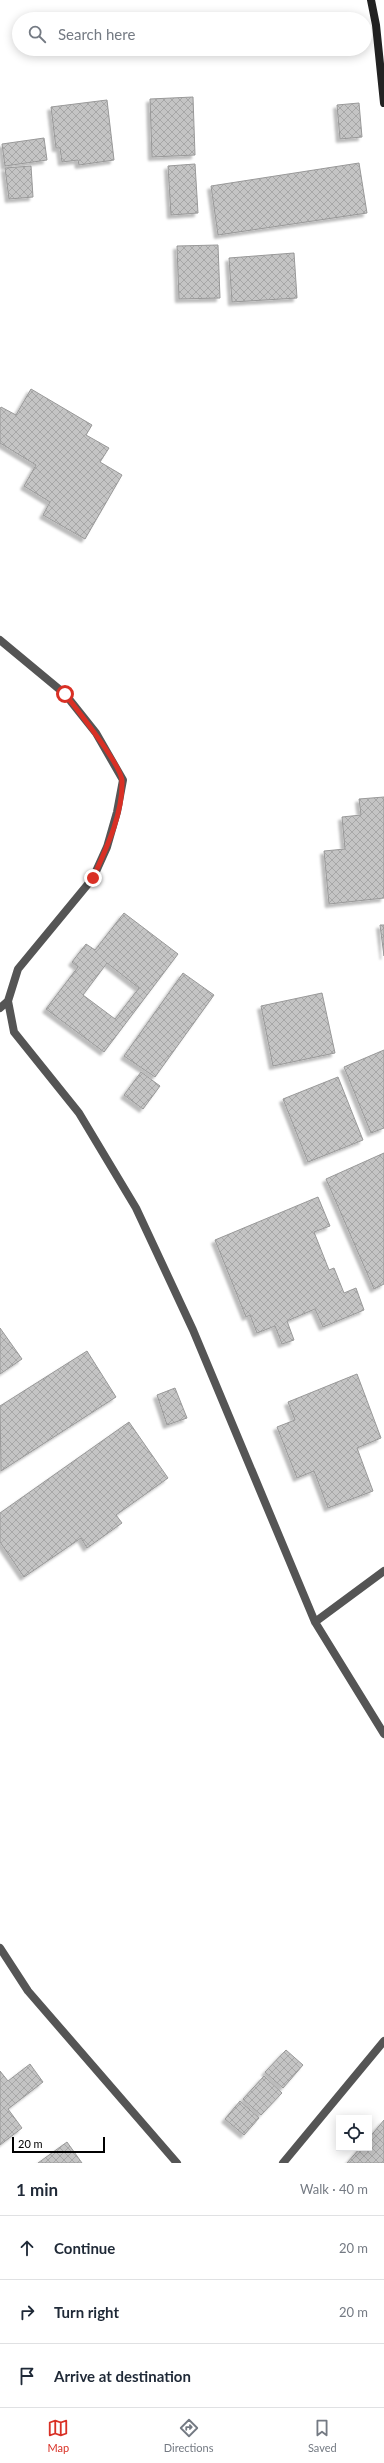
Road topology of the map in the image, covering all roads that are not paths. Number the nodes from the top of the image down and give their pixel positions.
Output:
1 (371, 0) edge
2 (384, 103) edge
3 (0, 640) edge
4 (8, 1001) junction
5 (0, 1008) edge
6 (384, 1571) edge
7 (315, 1622) junction
8 (384, 1734) edge
9 (0, 1948) edge
10 (384, 2042) edge
11 (177, 2163) edge
12 (283, 2163) edge

1 - 2 street
3 - 4 street
4 - 5 street
4 - 7 street
6 - 7 street
7 - 8 street
9 - 11 street
10 - 12 street

